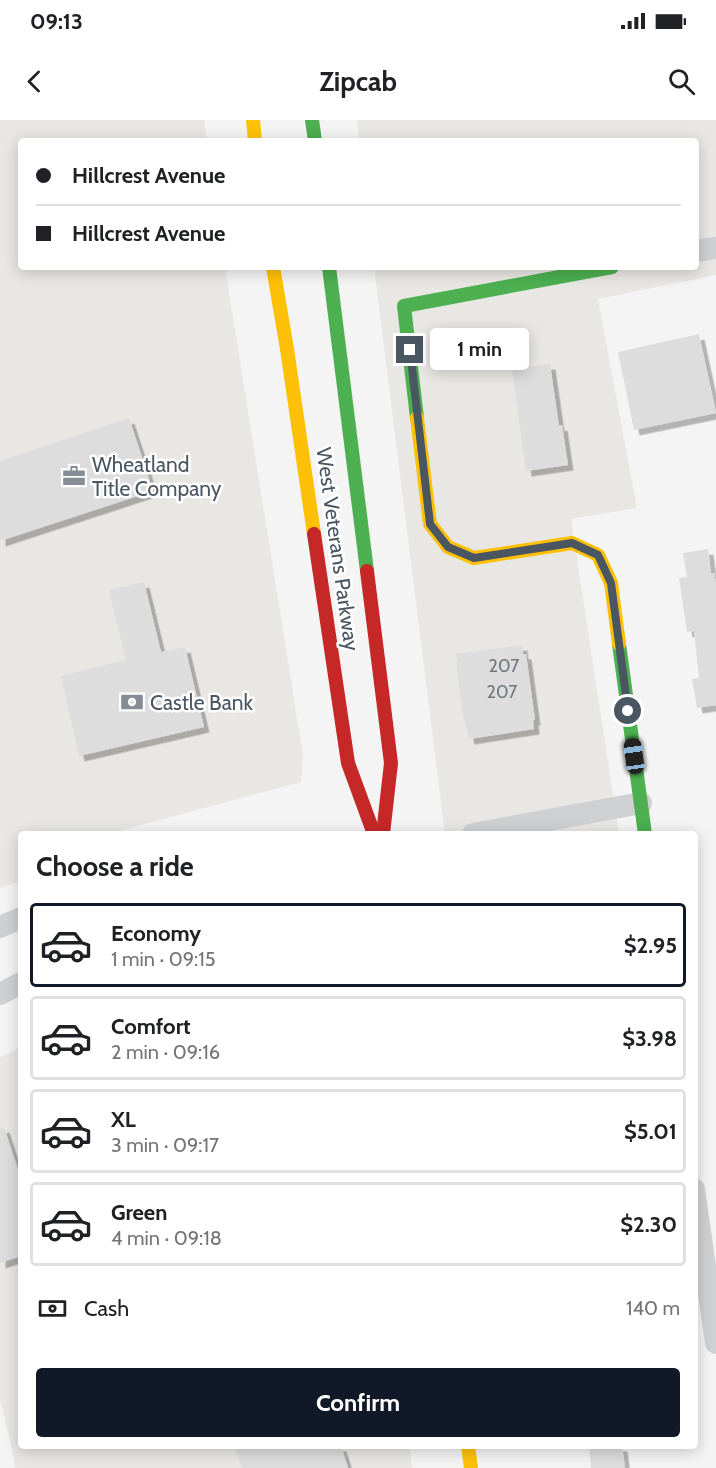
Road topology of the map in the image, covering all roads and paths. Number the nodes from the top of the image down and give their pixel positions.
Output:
1 (253, 120) edge
2 (312, 120) edge
3 (255, 138) edge
4 (315, 138) edge
5 (716, 248) edge
6 (699, 251) edge
7 (274, 270) edge
8 (329, 270) edge
9 (596, 270) edge
10 (641, 803) junction
11 (373, 831) edge
12 (383, 831) edge
13 (489, 831) edge
14 (645, 831) edge
15 (18, 919) edge
16 (0, 927) edge
17 (18, 985) edge
18 (0, 994) edge
19 (698, 1217) edge
20 (716, 1343) edge
21 (468, 1449) edge
22 (471, 1468) edge

1 - 3 main road
2 - 4 main road
5 - 6 street
7 - 11 main road, West Veterans Parkway
8 - 12 main road, West Veterans Parkway
9 - 10 main road
10 - 13 street
10 - 14 main road
15 - 16 street
17 - 18 street
19 - 20 street
21 - 22 main road

